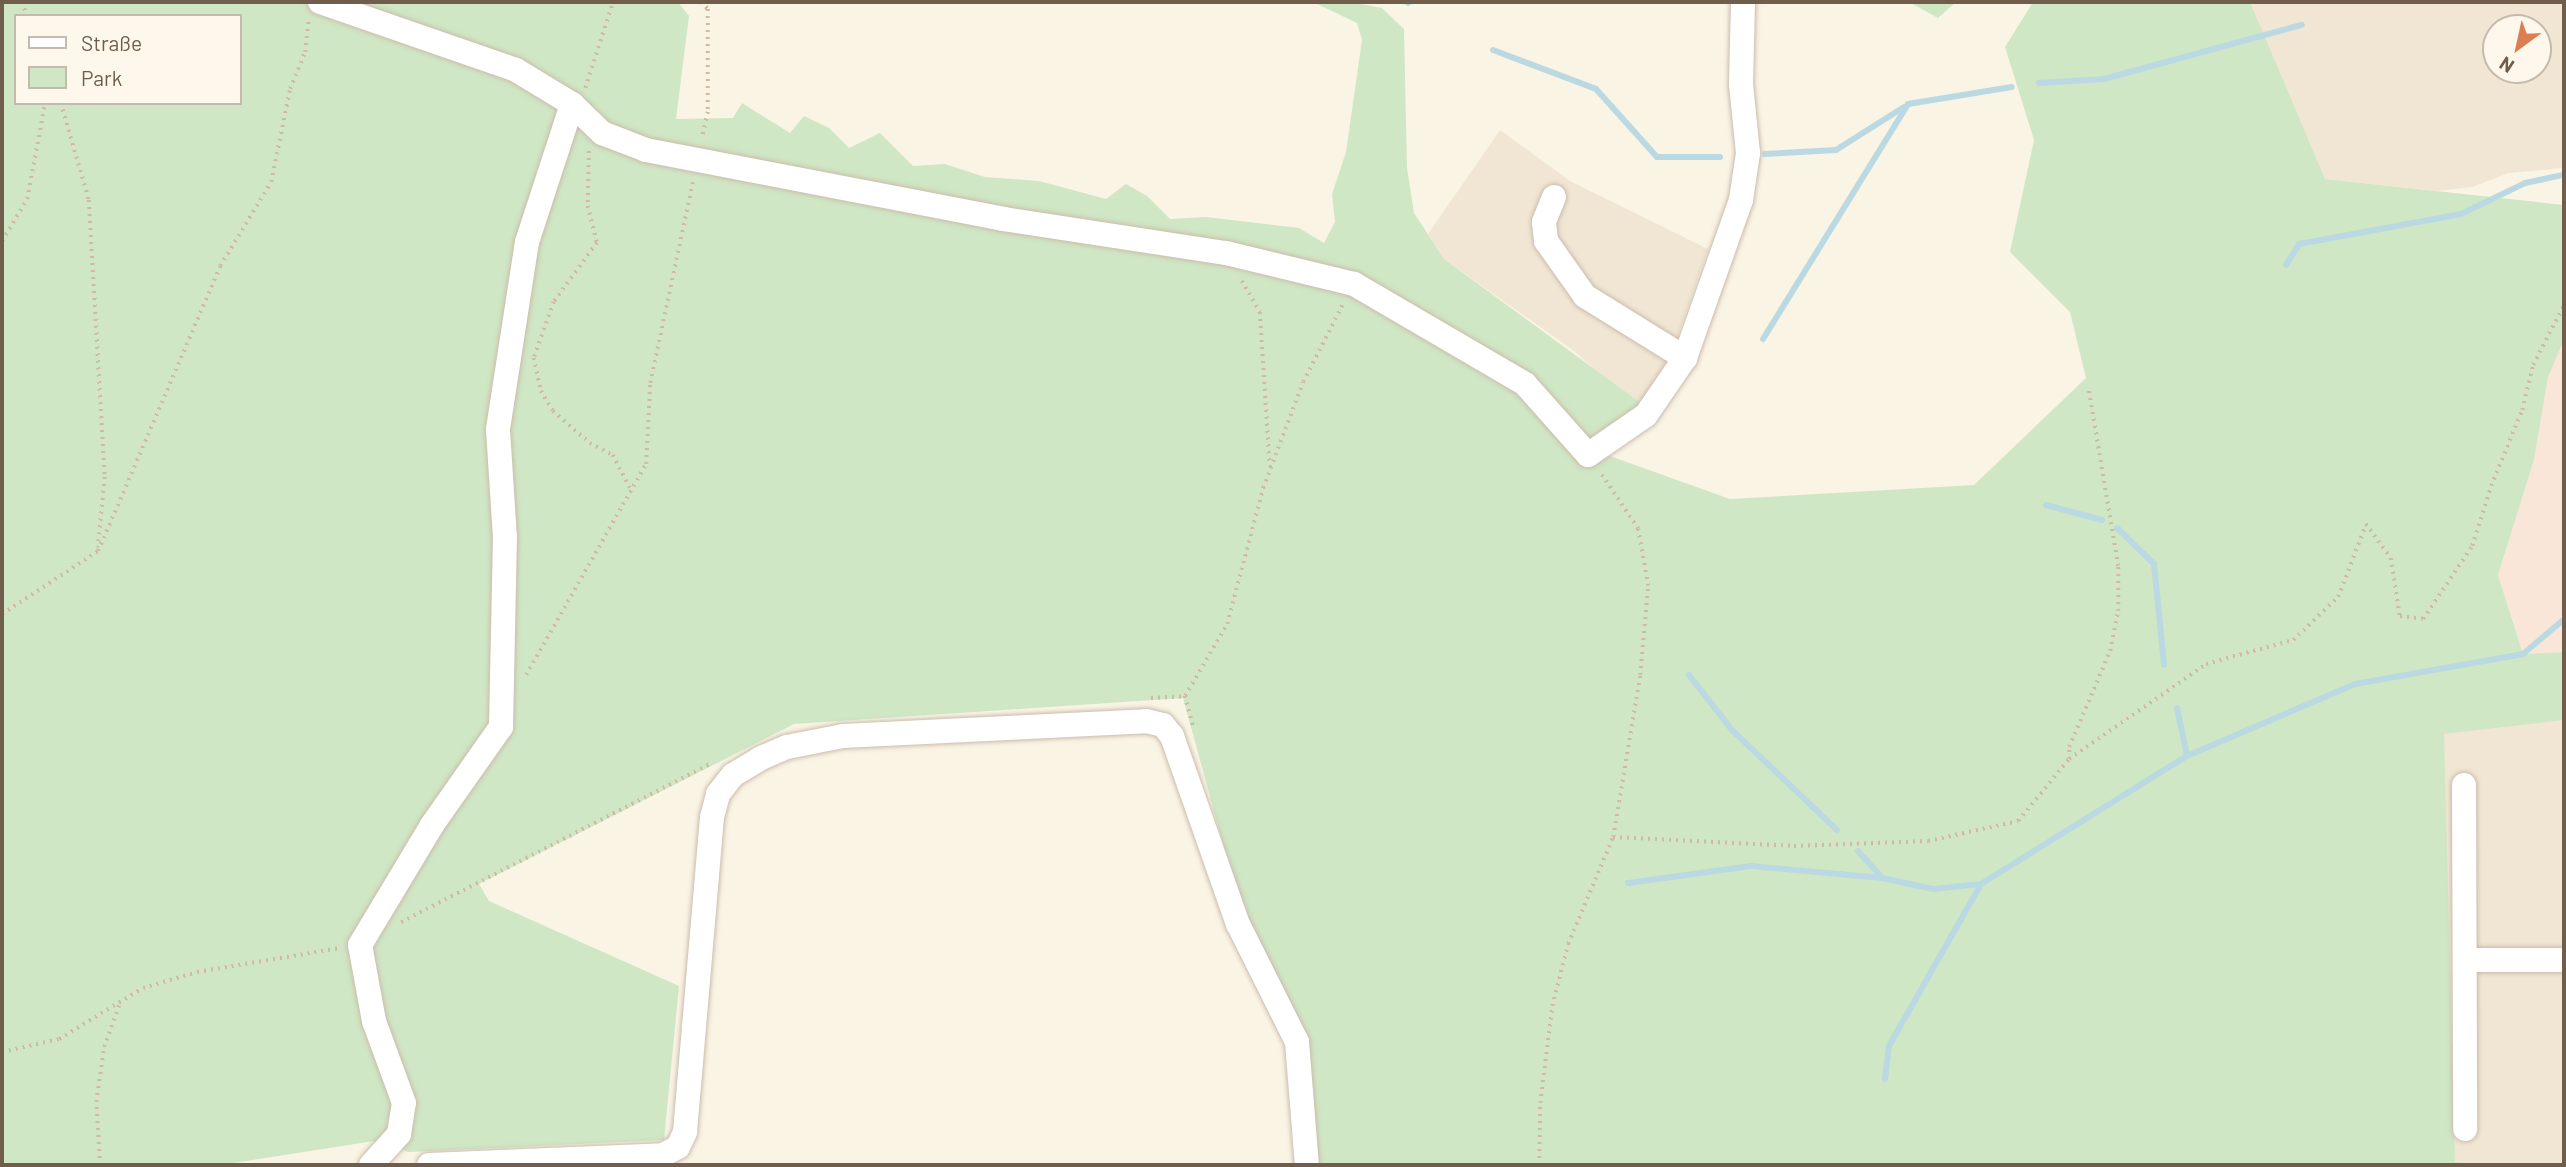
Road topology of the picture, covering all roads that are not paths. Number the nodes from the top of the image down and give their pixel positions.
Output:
1 (1743, 2) edge
2 (314, 8) edge
3 (579, 112) junction
4 (1554, 197) dead end
5 (1685, 358) junction
6 (2464, 785) dead end
7 (2465, 960) junction
8 (2564, 960) edge
9 (2465, 1129) dead end
10 (371, 1165) edge
11 (429, 1165) edge
12 (1307, 1165) edge

1 - 5 street
2 - 3 street
3 - 5 street
3 - 10 street
4 - 5 street
6 - 7 street
7 - 8 street
7 - 9 street
11 - 12 street

